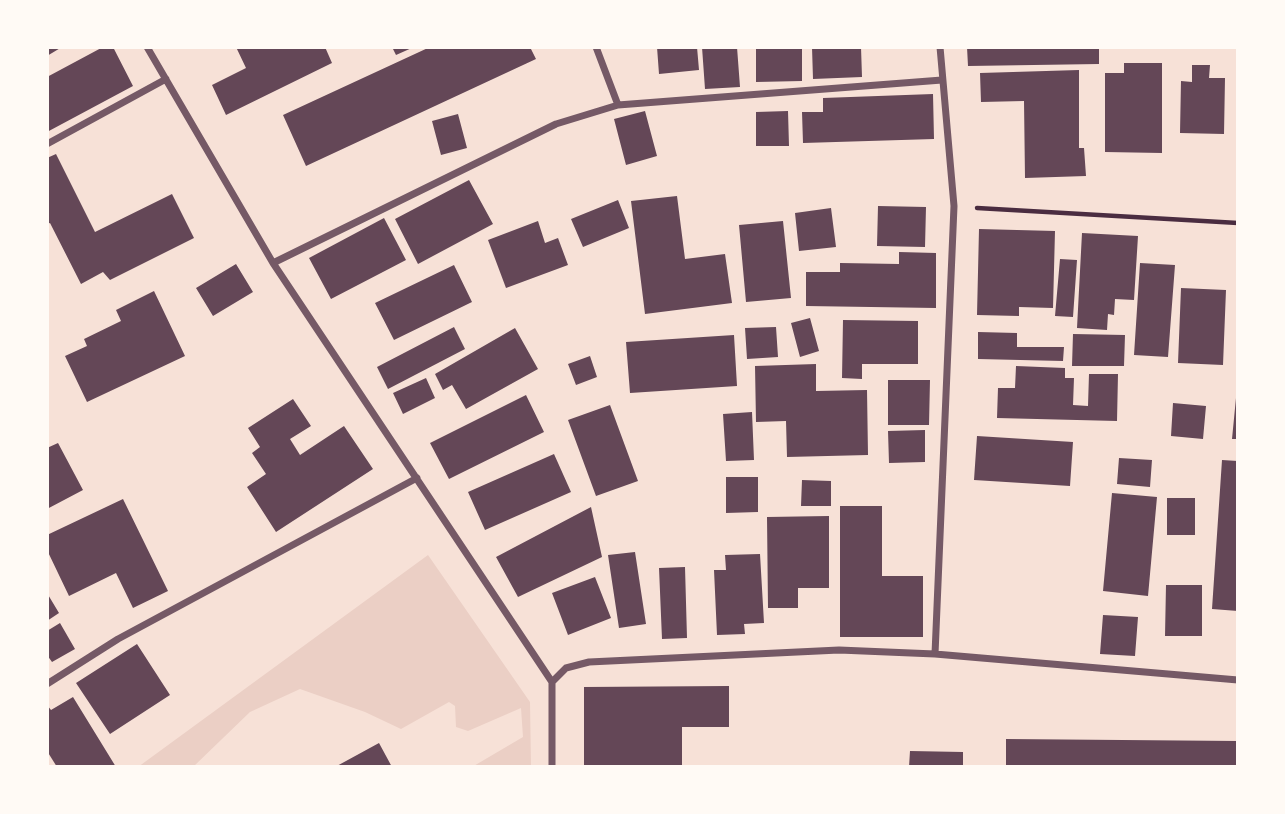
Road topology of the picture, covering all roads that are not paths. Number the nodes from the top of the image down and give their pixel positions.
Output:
1 (147, 47) edge
2 (596, 47) edge
3 (940, 47) edge
4 (166, 79) junction
5 (942, 80) junction
6 (618, 105) junction
7 (47, 144) edge
8 (273, 263) junction
9 (417, 478) junction
10 (935, 654) junction
11 (1238, 680) edge
12 (552, 682) junction
13 (47, 684) edge
14 (552, 767) edge

1 - 4 street
2 - 6 street
3 - 5 street
4 - 7 street
4 - 8 street
5 - 6 street
5 - 10 street
6 - 8 street
8 - 9 street
9 - 12 street
9 - 13 street
10 - 11 street
10 - 12 street
12 - 14 street

